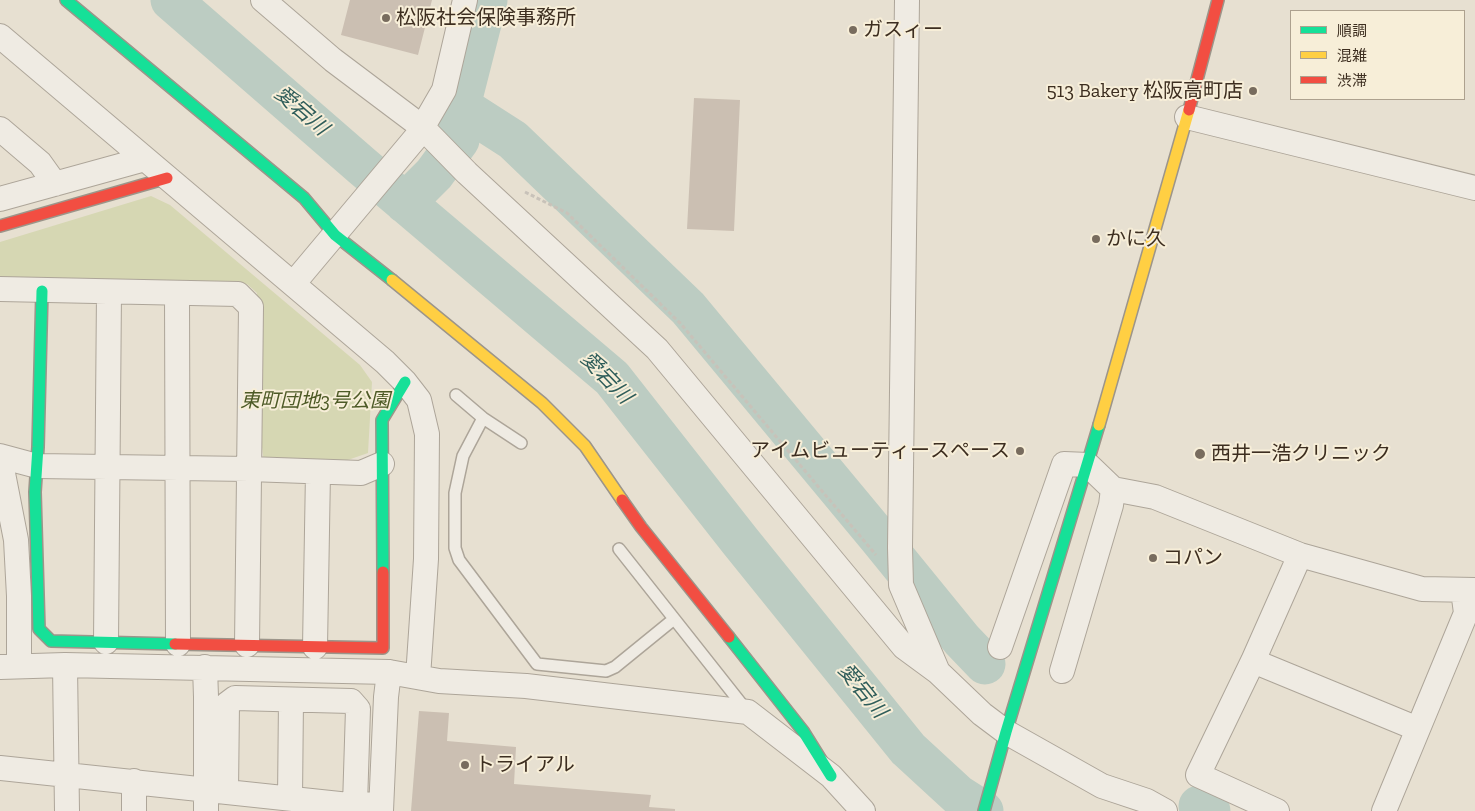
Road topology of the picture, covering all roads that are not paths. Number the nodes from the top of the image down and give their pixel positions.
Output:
1 (66, 0) edge
2 (263, 0) edge
3 (465, 0) edge
4 (907, 0) edge
5 (1218, 0) edge
6 (0, 36) edge
7 (1187, 117) junction
8 (0, 129) edge
9 (425, 134) junction
10 (145, 159) junction
11 (167, 178) junction
12 (55, 184) junction
13 (1475, 188) edge
14 (0, 198) edge
15 (0, 226) edge
16 (334, 235) junction
17 (293, 284) junction
18 (0, 289) edge
19 (42, 291) junction
20 (109, 292) junction
21 (177, 293) junction
22 (405, 382) junction
23 (456, 394) dead end
24 (483, 418) junction
25 (521, 443) dead end
26 (0, 457) edge
27 (382, 464) junction
28 (1088, 465) junction
29 (37, 466) junction
30 (108, 467) junction
31 (178, 468) junction
32 (249, 469) junction
33 (318, 472) junction
34 (1113, 489) junction
35 (619, 549) dead end
36 (1300, 555) junction
37 (1469, 590) edge
38 (674, 620) junction
39 (106, 642) junction
40 (178, 644) junction
41 (247, 645) junction
42 (315, 647) junction
43 (1000, 647) dead end
44 (1254, 661) junction
45 (65, 665) junction
46 (9, 667) edge
47 (205, 667) junction
48 (1062, 671) dead end
49 (389, 672) junction
50 (938, 672) junction
51 (418, 677) junction
52 (291, 700) junction
53 (748, 712) junction
54 (1418, 729) junction
55 (1006, 732) junction
56 (0, 768) edge
57 (67, 774) junction
58 (831, 776) junction
59 (134, 781) junction
60 (212, 797) edge
61 (284, 802) edge
62 (351, 807) edge
63 (381, 808) edge
64 (67, 811) edge
65 (134, 811) edge
66 (863, 811) edge
67 (984, 811) edge
68 (1165, 811) edge
69 (1277, 811) edge
70 (1384, 811) edge

1 - 16 street
2 - 9 street
3 - 9 street
4 - 50 street
5 - 7 street
6 - 10 street
7 - 13 street
7 - 28 street
8 - 12 street
9 - 16 street
9 - 50 street
10 - 11 street
10 - 12 street
11 - 15 street
11 - 17 street
12 - 14 street
16 - 17 street
16 - 58 street
17 - 22 street
18 - 19 street
19 - 20 street
19 - 29 street
20 - 21 street
20 - 30 street
21 - 31 street
21 - 32 street
22 - 27 street
22 - 51 street
23 - 24 lane
24 - 25 lane
24 - 38 lane
26 - 29 street
26 - 46 street
27 - 33 street
27 - 42 street
28 - 34 street
28 - 43 street
28 - 55 street
29 - 30 street
29 - 39 street
30 - 31 street
30 - 39 street
31 - 32 street
31 - 40 street
32 - 33 street
32 - 41 street
33 - 42 street
34 - 36 street
34 - 48 street
35 - 38 lane
36 - 37 street
36 - 44 street
37 - 54 street
38 - 53 lane
39 - 40 street
40 - 41 street
41 - 42 street
44 - 54 street
44 - 69 street
45 - 46 street
45 - 47 street
45 - 57 street
47 - 49 street
47 - 60 street
49 - 51 street
49 - 63 street
50 - 55 street
51 - 53 street
52 - 60 street
52 - 61 street
52 - 62 street
53 - 58 street
54 - 70 street
55 - 67 street
55 - 68 street
56 - 57 street
57 - 59 street
57 - 64 street
58 - 66 street
59 - 60 street
59 - 65 street
60 - 61 street
61 - 62 street
62 - 63 street

